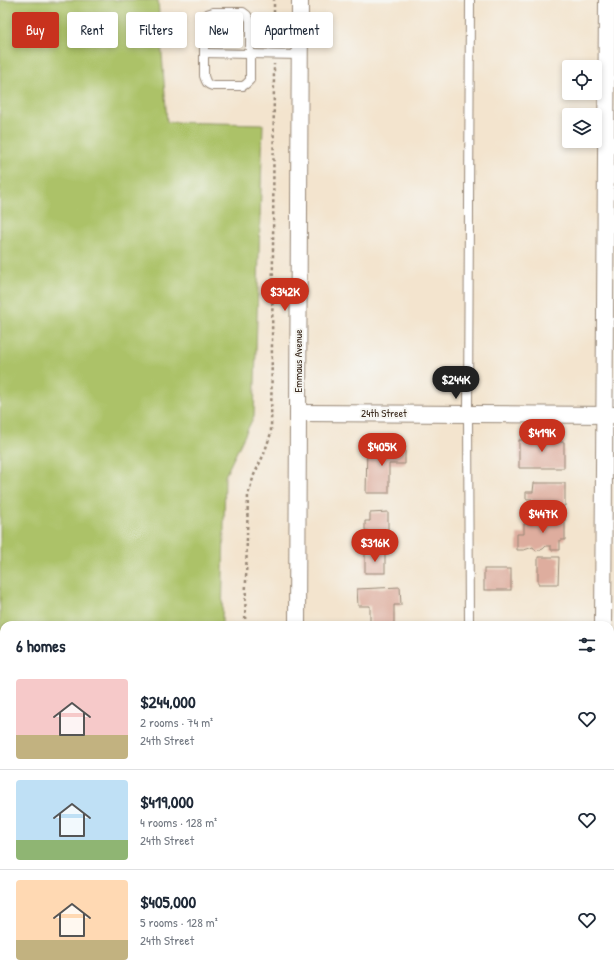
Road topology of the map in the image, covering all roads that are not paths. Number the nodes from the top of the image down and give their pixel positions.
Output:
1 (300, 0) edge
2 (470, 0) edge
3 (607, 0) edge
4 (204, 52) junction
5 (251, 54) junction
6 (300, 55) junction
7 (298, 413) junction
8 (468, 414) junction
9 (609, 415) edge
10 (297, 621) edge
11 (469, 621) edge
12 (603, 621) edge

1 - 6 street, Emmaus Avenue
2 - 8 lane
3 - 9 street
4 - 5 lane
4 - 5 lane
4 - 5 lane
5 - 6 lane
6 - 7 street, Emmaus Avenue
7 - 8 street, 24th Street
7 - 10 street, Emmaus Avenue
8 - 9 street, 24th Street
8 - 11 lane
9 - 12 street

